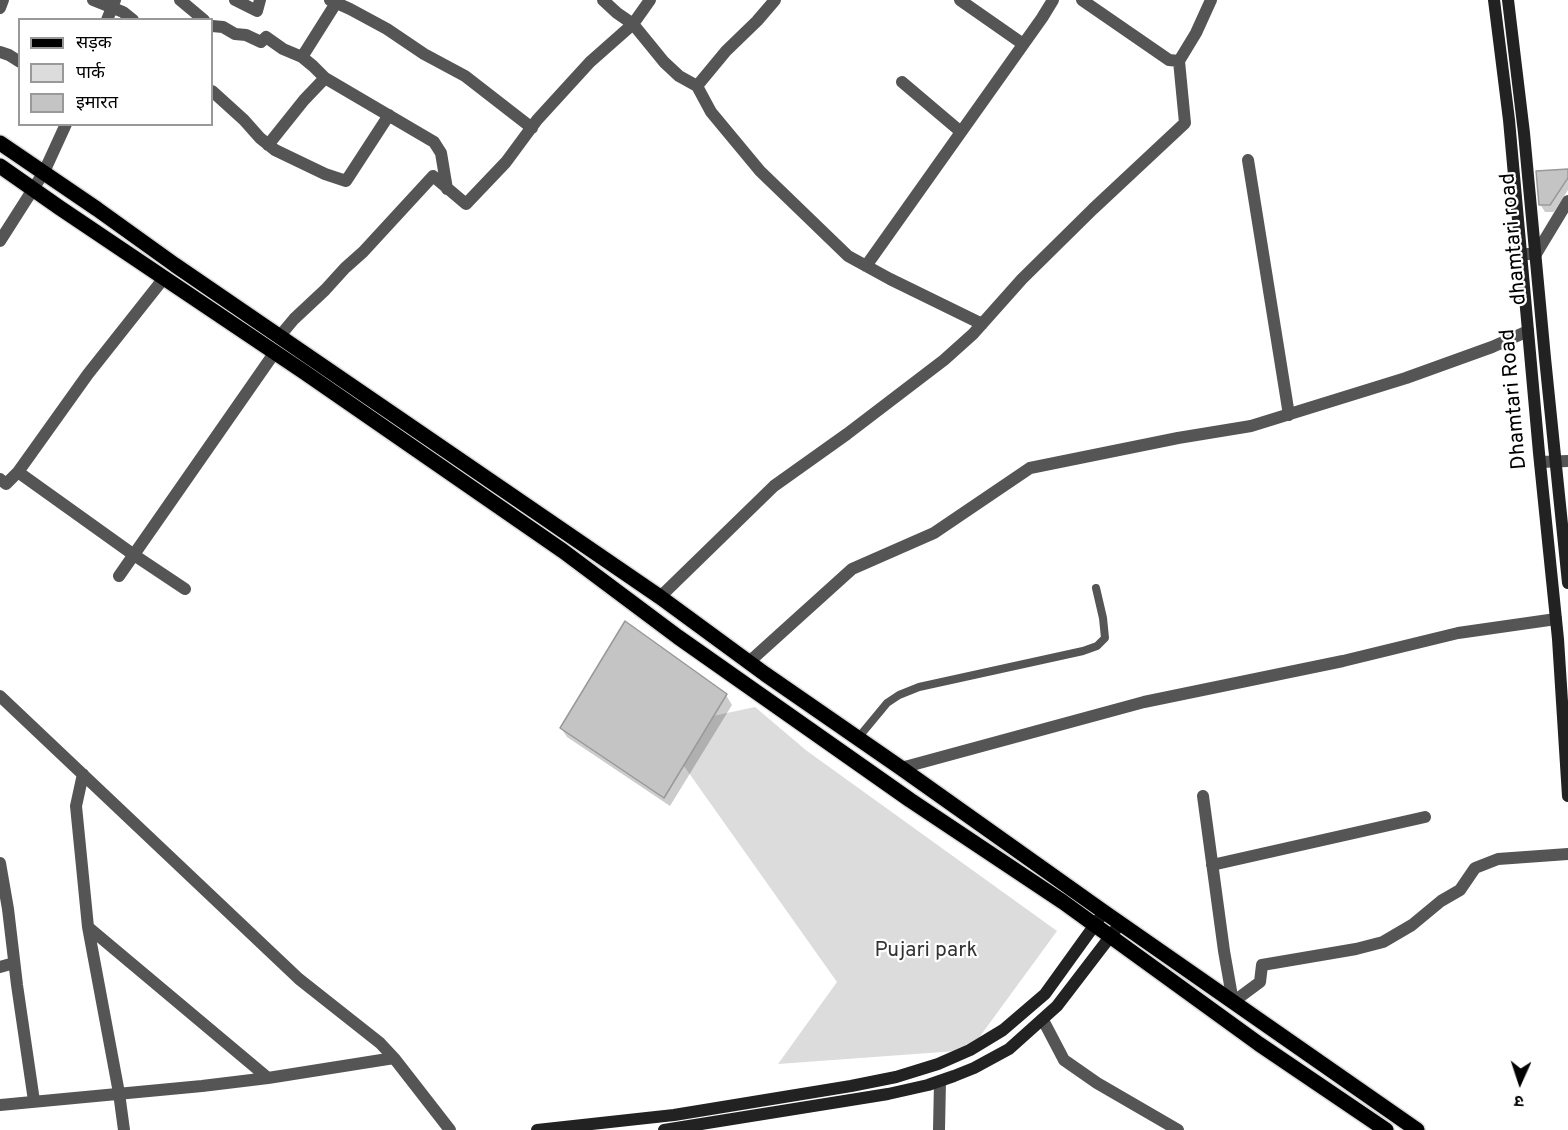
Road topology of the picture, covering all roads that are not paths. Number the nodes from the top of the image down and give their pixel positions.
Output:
1 (3, 0) edge
2 (93, 0) edge
3 (180, 0) edge
4 (235, 0) edge
5 (260, 0) edge
6 (603, 0) edge
7 (650, 0) edge
8 (775, 0) edge
9 (960, 0) edge
10 (1053, 0) edge
11 (1082, 0) edge
12 (1211, 0) edge
13 (1494, 0) edge
14 (1508, 0) edge
15 (333, 1) edge
16 (1097, 4) edge
17 (0, 8) edge
18 (111, 9) edge
19 (130, 18) edge
20 (202, 18) edge
21 (633, 24) junction
22 (213, 26) edge
23 (1023, 45) junction
24 (0, 52) edge
25 (302, 57) junction
26 (18, 61) edge
27 (1179, 61) junction
28 (325, 78) junction
29 (902, 82) dead end
30 (697, 86) junction
31 (213, 92) edge
32 (389, 115) junction
33 (65, 126) edge
34 (532, 128) junction
35 (961, 132) junction
36 (0, 143) edge
37 (268, 145) junction
38 (1248, 160) dead end
39 (0, 166) edge
40 (44, 172) junction
41 (33, 189) junction
42 (447, 189) junction
43 (1568, 201) edge
44 (0, 242) edge
45 (1521, 254) junction
46 (1536, 254) junction
47 (866, 266) junction
48 (164, 278) junction
49 (982, 324) junction
50 (1528, 331) junction
51 (279, 337) junction
52 (275, 352) junction
53 (1289, 415) junction
54 (1562, 461) edge
55 (1540, 462) junction
56 (18, 472) junction
57 (0, 479) edge
58 (134, 555) junction
59 (119, 576) dead end
60 (1568, 583) edge
61 (1096, 588) dead end
62 (185, 589) dead end
63 (660, 597) junction
64 (1556, 619) junction
65 (1563, 641) edge
66 (748, 662) junction
67 (0, 696) edge
68 (858, 738) junction
69 (901, 768) junction
70 (83, 774) junction
71 (1203, 796) dead end
72 (1568, 796) edge
73 (1425, 817) dead end
74 (1568, 854) edge
75 (0, 863) edge
76 (1212, 865) junction
77 (1104, 912) junction
78 (1120, 924) junction
79 (1095, 925) junction
80 (88, 927) junction
81 (1110, 936) junction
82 (14, 963) junction
83 (0, 967) edge
84 (1233, 1002) junction
85 (1043, 1020) junction
86 (394, 1058) junction
87 (268, 1078) junction
88 (940, 1081) junction
89 (119, 1094) junction
90 (34, 1101) junction
91 (0, 1105) edge
92 (124, 1130) edge
93 (450, 1130) edge
94 (537, 1130) edge
95 (664, 1130) edge
96 (939, 1130) edge
97 (1178, 1130) edge
98 (1386, 1130) edge
99 (1417, 1130) edge

1 - 17 street
2 - 18 street
3 - 20 street
4 - 5 street
6 - 21 street
7 - 21 street
8 - 30 street
9 - 23 street
10 - 23 street
11 - 16 street
12 - 27 street
13 - 45 main road, Dhamtari Road
14 - 46 main road, dhamtari road
15 - 25 street
15 - 34 street
16 - 27 street
18 - 19 street
21 - 30 street
21 - 34 street
22 - 25 street
23 - 35 street
24 - 26 street
25 - 28 street
27 - 49 street
28 - 32 street
28 - 37 street
29 - 35 street
30 - 47 street
31 - 37 street
32 - 37 street
32 - 42 street
33 - 40 street
34 - 42 street
35 - 47 street
36 - 40 main road
38 - 53 street
39 - 41 main road
40 - 41 street
40 - 51 main road
41 - 44 street
41 - 48 main road
42 - 51 street
43 - 46 street
45 - 46 street
45 - 50 main road, Dhamtari Road
46 - 54 main road, dhamtari road
47 - 49 street
48 - 52 main road
48 - 56 street
49 - 63 street
50 - 53 street
50 - 55 main road, Dhamtari Road
51 - 63 main road
52 - 58 street
52 - 79 main road
53 - 66 street
54 - 55 street
54 - 60 main road, dhamtari road
55 - 64 main road, Dhamtari Road
56 - 57 street
56 - 58 street
58 - 59 street
58 - 62 street
61 - 68 lane
63 - 66 main road
64 - 65 main road, Dhamtari Road
64 - 69 street
65 - 72 main road, Dhamtari Road
66 - 68 main road
67 - 70 street
68 - 69 main road
69 - 77 main road
70 - 80 street
70 - 86 street
71 - 76 street
73 - 76 street
74 - 84 street
75 - 82 street
76 - 84 street
77 - 78 main road
77 - 79 main road
78 - 81 main road
78 - 84 main road
79 - 81 main road
79 - 94 main road
80 - 87 street
80 - 89 street
81 - 85 main road
81 - 98 main road
82 - 83 street
82 - 90 street
84 - 99 main road
85 - 88 main road
85 - 97 street
86 - 87 street
86 - 93 street
87 - 89 street
88 - 95 main road
88 - 96 street
89 - 90 street
89 - 92 street
90 - 91 street

